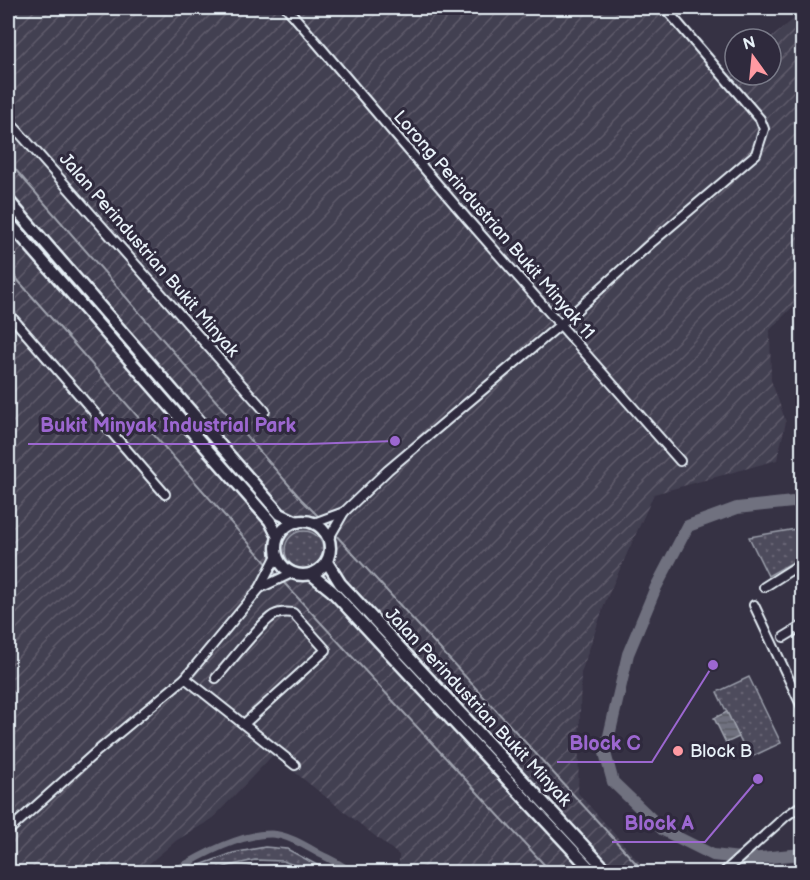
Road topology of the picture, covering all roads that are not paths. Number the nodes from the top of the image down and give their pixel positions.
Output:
1 (286, 8) edge
2 (665, 8) edge
3 (8, 120) edge
4 (8, 200) edge
5 (8, 220) edge
6 (8, 313) edge
7 (561, 324) junction
8 (265, 411) dead end
9 (680, 461) dead end
10 (165, 494) dead end
11 (344, 512) junction
12 (321, 521) junction
13 (297, 522) junction
14 (331, 536) junction
15 (278, 537) junction
16 (275, 558) junction
17 (327, 562) junction
18 (802, 563) edge
19 (311, 574) junction
20 (289, 575) junction
21 (764, 587) dead end
22 (260, 588) junction
23 (754, 605) dead end
24 (802, 626) edge
25 (784, 637) dead end
26 (185, 678) junction
27 (216, 678) dead end
28 (802, 707) edge
29 (244, 724) junction
30 (295, 765) dead end
31 (802, 805) edge
32 (8, 831) edge
33 (725, 872) edge
34 (593, 873) edge
35 (608, 873) edge

1 - 7 street, Lorong Perindustrian Bukit Minyak 11
2 - 7 street
3 - 8 street, Jalan Perindustrian Bukit Minyak
4 - 13 main road
5 - 15 main road
6 - 10 street
7 - 9 street, Lorong Perindustrian Bukit Minyak 11
7 - 11 street
11 - 12 street
11 - 14 street
12 - 13 main road
12 - 14 main road
13 - 15 main road
14 - 17 main road
15 - 16 main road
16 - 20 main road
16 - 22 street
17 - 19 main road
17 - 35 main road, Jalan Perindustrian Bukit Minyak
18 - 21 street
19 - 20 main road
19 - 34 main road, Jalan Perindustrian Bukit Minyak
20 - 22 street
22 - 26 street
23 - 28 street
24 - 25 street
26 - 29 street
26 - 32 street
27 - 29 street
29 - 30 street
31 - 33 street

